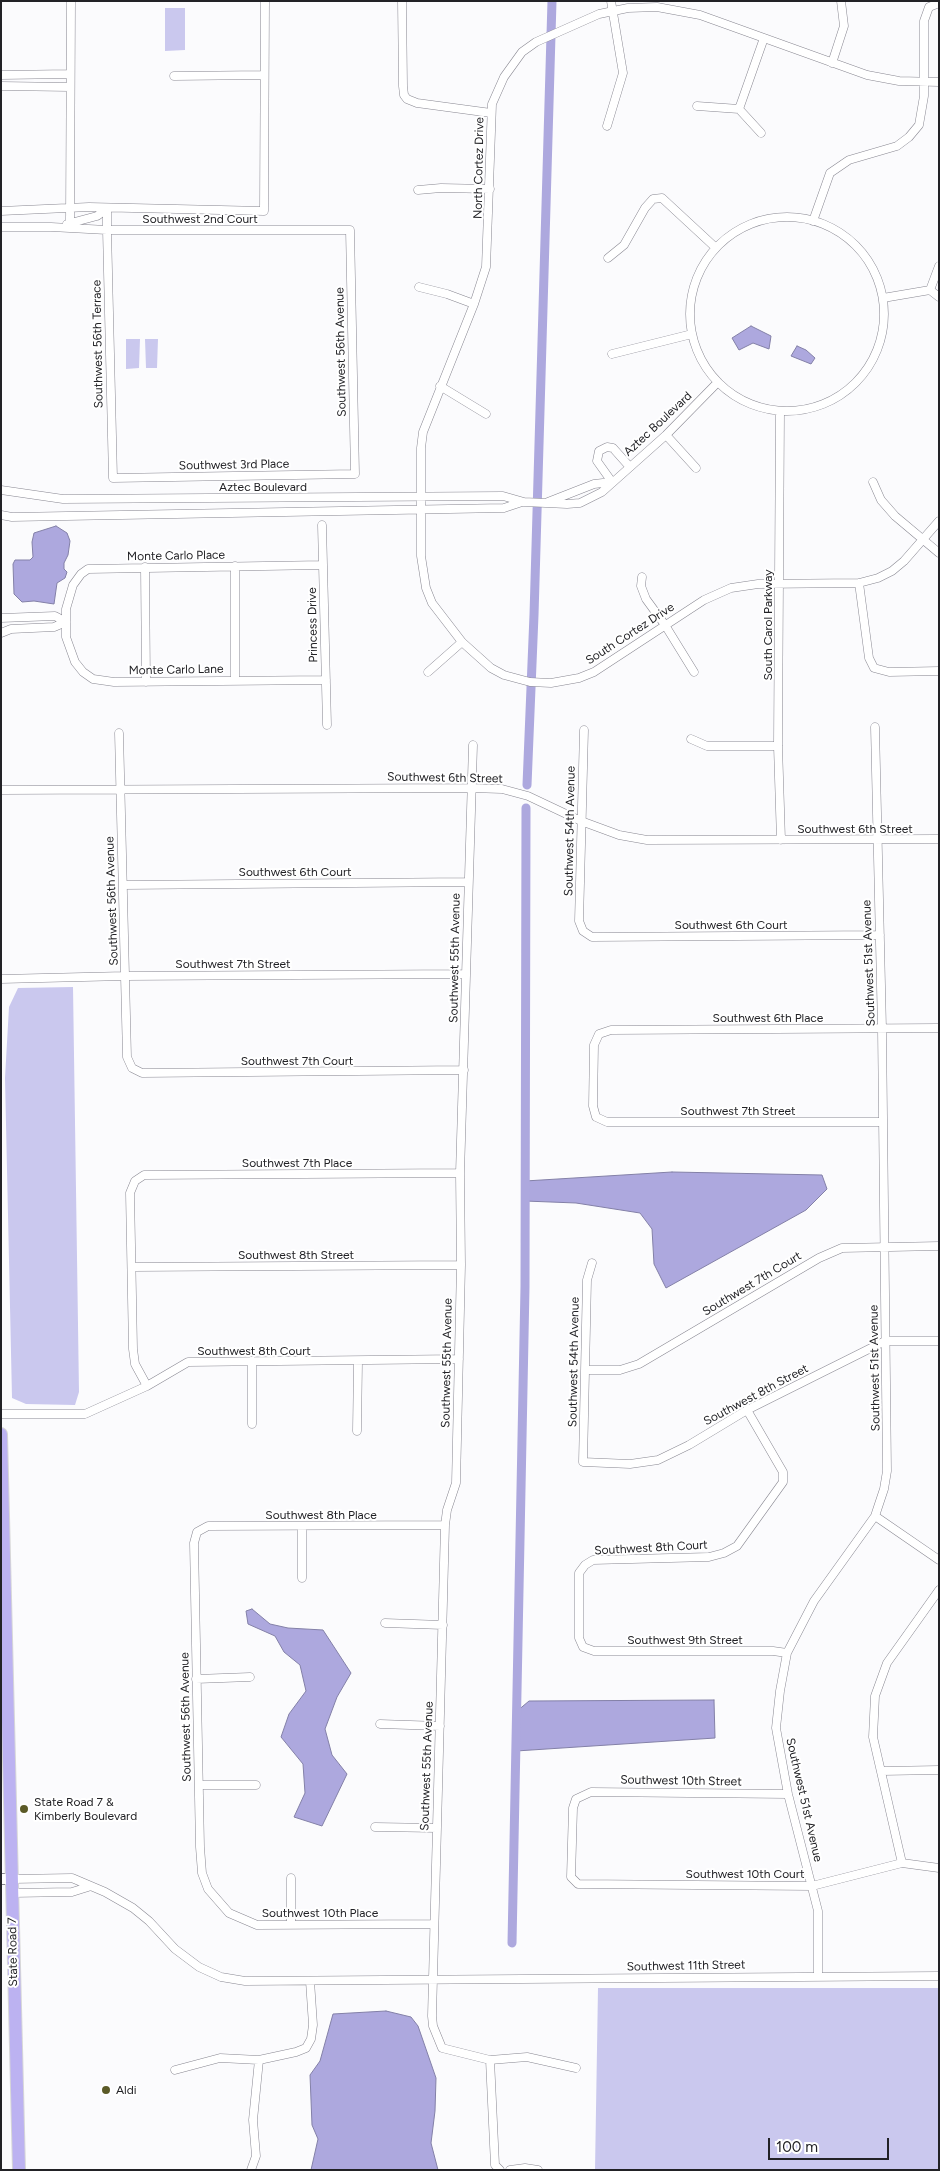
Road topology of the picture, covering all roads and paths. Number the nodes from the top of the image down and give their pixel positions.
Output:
1 (71, 1) edge
2 (265, 1) edge
3 (402, 1) edge
4 (611, 1) edge
5 (841, 1) edge
6 (939, 3) edge
7 (612, 10) junction
8 (764, 38) junction
9 (832, 63) junction
10 (70, 74) junction
11 (1, 75) edge
12 (264, 75) junction
13 (174, 76) dead end
14 (924, 82) junction
15 (939, 82) edge
16 (1, 86) edge
17 (70, 87) junction
18 (697, 106) dead end
19 (739, 108) junction
20 (491, 113) junction
21 (607, 126) dead end
22 (761, 133) dead end
23 (490, 189) junction
24 (418, 190) dead end
25 (70, 207) junction
26 (107, 209) junction
27 (1, 211) edge
28 (813, 221) junction
29 (70, 223) junction
30 (1, 227) edge
31 (50, 227) junction
32 (107, 230) junction
33 (350, 230) joint
34 (716, 248) junction
35 (608, 258) dead end
36 (939, 266) edge
37 (419, 287) dead end
38 (930, 290) junction
39 (939, 297) edge
40 (883, 298) junction
41 (474, 304) junction
42 (692, 334) junction
43 (612, 354) dead end
44 (718, 382) junction
45 (440, 386) junction
46 (780, 410) junction
47 (486, 414) dead end
48 (666, 435) junction
49 (629, 466) junction
50 (696, 468) dead end
51 (355, 474) joint
52 (113, 478) joint
53 (612, 482) junction
54 (873, 482) dead end
55 (1, 490) edge
56 (355, 497) junction
57 (420, 497) junction
58 (524, 502) junction
59 (547, 502) junction
60 (420, 509) junction
61 (356, 510) junction
62 (1, 515) edge
63 (939, 521) edge
64 (322, 525) dead end
65 (923, 540) junction
66 (939, 553) edge
67 (323, 565) junction
68 (235, 566) junction
69 (145, 567) junction
70 (642, 577) dead end
71 (858, 583) junction
72 (780, 584) junction
73 (1, 618) edge
74 (66, 622) junction
75 (665, 625) junction
76 (1, 632) edge
77 (462, 642) junction
78 (939, 671) edge
79 (428, 672) dead end
80 (694, 672) dead end
81 (326, 680) junction
82 (235, 681) junction
83 (146, 682) junction
84 (327, 725) dead end
85 (875, 727) dead end
86 (584, 730) dead end
87 (119, 733) dead end
88 (691, 739) dead end
89 (474, 745) dead end
90 (778, 746) junction
91 (120, 788) junction
92 (471, 788) junction
93 (1, 790) edge
94 (581, 821) junction
95 (939, 839) edge
96 (780, 840) junction
97 (877, 840) junction
98 (468, 882) junction
99 (123, 884) junction
100 (583, 932) joint
101 (880, 935) junction
102 (466, 974) junction
103 (125, 976) junction
104 (1, 979) edge
105 (939, 1028) edge
106 (882, 1029) junction
107 (132, 1068) joint
108 (464, 1070) junction
109 (596, 1117) joint
110 (882, 1122) junction
111 (460, 1173) junction
112 (939, 1246) edge
113 (885, 1247) junction
114 (592, 1263) dead end
115 (461, 1265) junction
116 (132, 1267) junction
117 (939, 1341) edge
118 (886, 1342) junction
119 (459, 1360) junction
120 (252, 1361) junction
121 (358, 1362) junction
122 (585, 1370) junction
123 (147, 1386) junction
124 (747, 1410) junction
125 (1, 1414) edge
126 (252, 1424) dead end
127 (357, 1431) dead end
128 (1, 1434) edge
129 (1, 1451) edge
130 (583, 1462) joint
131 (875, 1516) junction
132 (445, 1525) junction
133 (302, 1527) junction
134 (197, 1532) joint
135 (939, 1560) edge
136 (302, 1578) dead end
137 (939, 1590) edge
138 (385, 1623) dead end
139 (443, 1625) junction
140 (583, 1647) joint
141 (4, 1653) edge
142 (788, 1653) junction
143 (250, 1677) dead end
144 (196, 1679) junction
145 (380, 1724) dead end
146 (440, 1726) junction
147 (939, 1770) edge
148 (882, 1771) junction
149 (199, 1785) junction
150 (256, 1786) dead end
151 (788, 1794) junction
152 (375, 1827) dead end
153 (437, 1828) junction
154 (902, 1863) junction
155 (939, 1868) edge
156 (291, 1878) dead end
157 (7, 1879) edge
158 (578, 1884) joint
159 (812, 1886) junction
160 (88, 1887) junction
161 (7, 1893) edge
162 (214, 1898) joint
163 (433, 1924) junction
164 (291, 1925) junction
165 (818, 1976) junction
166 (939, 1976) edge
167 (433, 1980) junction
168 (310, 1981) junction
169 (259, 2060) junction
170 (490, 2060) junction
171 (576, 2068) dead end
172 (175, 2070) dead end
173 (19, 2170) edge
174 (251, 2170) edge
175 (500, 2170) edge
176 (510, 2170) edge
177 (538, 2170) edge

1 - 10 street
2 - 12 street
3 - 20 street
4 - 7 street
5 - 9 street
6 - 14 street
7 - 8 street, North Cortez Drive
7 - 20 street, North Cortez Drive
7 - 21 street
8 - 9 street, North Cortez Drive
8 - 19 street
9 - 14 street, North Cortez Drive
10 - 11 street
10 - 17 street
12 - 13 street
12 - 26 street, Southwest 2nd Court
14 - 15 street, North Cortez Drive
14 - 28 street
16 - 17 street
17 - 25 street
18 - 19 street
19 - 22 street
20 - 23 street, North Cortez Drive
23 - 24 street
23 - 41 street, North Cortez Drive
25 - 26 street, Southwest 2nd Court
25 - 27 street, Southwest 2nd Court
25 - 29 street
26 - 29 street, Southwest 2nd Court
26 - 32 street, Southwest 56th Terrace
28 - 34 street
28 - 40 street
29 - 31 street, Southwest 2nd Court
30 - 31 street, Southwest 2nd Court
31 - 32 street, Southwest 2nd Court
32 - 33 street, Southwest 2nd Court
32 - 52 street, Southwest 56th Terrace
33 - 51 street, Southwest 56th Avenue
34 - 35 street
34 - 42 street
36 - 38 street
37 - 41 street
38 - 39 street
38 - 40 street
40 - 46 street
41 - 45 street, North Cortez Drive
42 - 43 street
42 - 44 street
44 - 46 street
44 - 48 street, Aztec Boulevard
45 - 47 street
45 - 57 street, North Cortez Drive
46 - 72 street, South Carol Parkway
48 - 49 street, Aztec Boulevard
48 - 50 street
49 - 53 street, Aztec Boulevard
49 - 53 street
51 - 52 street, Southwest 3rd Place
53 - 59 street, Aztec Boulevard
53 - 59 street, Aztec Boulevard
54 - 65 street
55 - 56 street, Aztec Boulevard
56 - 57 street, Aztec Boulevard
56 - 61 street
57 - 58 street, Aztec Boulevard
57 - 60 street, North Cortez Drive
58 - 59 street, Aztec Boulevard
58 - 60 street, Aztec Boulevard
60 - 61 street, Aztec Boulevard
60 - 77 street, South Cortez Drive
61 - 62 street, Aztec Boulevard
63 - 65 street, South Cortez Drive
64 - 67 street, Princess Drive
65 - 66 street
65 - 71 street, South Cortez Drive
67 - 68 street, Monte Carlo Place
67 - 81 street, Princess Drive
68 - 69 street, Monte Carlo Place
68 - 82 street
69 - 74 street, Monte Carlo Place
69 - 83 street
70 - 75 street
71 - 72 street, South Cortez Drive
71 - 78 street
72 - 75 street, South Cortez Drive
72 - 90 street, South Carol Parkway
73 - 74 street
74 - 76 street
74 - 83 street, Monte Carlo Lane
75 - 77 street, South Cortez Drive
75 - 80 street
77 - 79 street
81 - 82 street, Monte Carlo Lane
81 - 84 street, Princess Drive
82 - 83 street, Monte Carlo Lane
85 - 97 street, Southwest 51st Avenue
86 - 94 street, Southwest 54th Avenue
87 - 91 street, Southwest 56th Avenue
88 - 90 street
89 - 92 street, Southwest 55th Avenue
90 - 96 street, South Carol Parkway
91 - 92 street, Southwest 6th Street
91 - 93 street, Southwest 6th Street
91 - 99 street, Southwest 56th Avenue
92 - 94 street, Southwest 6th Street
92 - 98 street, Southwest 55th Avenue
94 - 96 street, Southwest 6th Street
94 - 100 street, Southwest 54th Avenue
95 - 97 street, Southwest 6th Street
96 - 97 street, Southwest 6th Street
97 - 101 street, Southwest 51st Avenue
98 - 99 street, Southwest 6th Court
98 - 102 street, Southwest 55th Avenue
99 - 103 street, Southwest 56th Avenue
100 - 101 street, Southwest 6th Court
101 - 106 street, Southwest 51st Avenue
102 - 103 street, Southwest 7th Street
102 - 108 street, Southwest 55th Avenue
103 - 104 street, Southwest 7th Street
103 - 107 street, Southwest 56th Avenue
105 - 106 street, Southwest 6th Place
106 - 109 street, Southwest 6th Place
106 - 110 street, Southwest 51st Avenue
107 - 108 street, Southwest 7th Court
108 - 111 street, Southwest 55th Avenue
109 - 110 street, Southwest 7th Street
110 - 113 street, Southwest 51st Avenue
111 - 115 street, Southwest 55th Avenue
111 - 116 street, Southwest 7th Place
112 - 113 street, Southwest 7th Court
113 - 118 street, Southwest 51st Avenue
113 - 122 street, Southwest 7th Court
114 - 122 street, Southwest 54th Avenue
115 - 116 street, Southwest 8th Street
115 - 119 street, Southwest 55th Avenue
116 - 123 street
117 - 118 street, Southwest 8th Street
118 - 124 street, Southwest 8th Street
118 - 131 street, Southwest 51st Avenue
119 - 121 street, Southwest 8th Court
119 - 132 street, Southwest 55th Avenue
120 - 121 street, Southwest 8th Court
120 - 123 street, Southwest 8th Court
120 - 126 street
121 - 127 street
122 - 130 street, Southwest 54th Avenue
123 - 125 street, Southwest 8th Court
124 - 130 street, Southwest 8th Street
124 - 140 street, Southwest 8th Court
128 - 129 main road, State Road 7
129 - 141 main road, State Road 7
131 - 135 street
131 - 142 street, Southwest 51st Avenue
132 - 133 street, Southwest 8th Place
132 - 139 street, Southwest 55th Avenue
133 - 134 street, Southwest 8th Place
133 - 136 street
134 - 144 street, Southwest 56th Avenue
137 - 148 street
138 - 139 street
139 - 146 street, Southwest 55th Avenue
140 - 142 street, Southwest 9th Street
141 - 157 main road, State Road 7
142 - 151 street, Southwest 51st Avenue
143 - 144 street
144 - 149 street, Southwest 56th Avenue
145 - 146 street
146 - 153 street, Southwest 55th Avenue
147 - 148 street
148 - 154 street
149 - 150 street
149 - 162 street, Southwest 56th Avenue
151 - 158 street, Southwest 10th Street
151 - 159 street, Southwest 51st Avenue
152 - 153 street
153 - 163 street, Southwest 55th Avenue
154 - 155 street, Southwest 10th Court
154 - 159 street, Southwest 10th Court
156 - 164 street
157 - 160 street, Southwest 11th Street
157 - 161 main road, State Road 7
158 - 159 street, Southwest 10th Court
159 - 165 street, Southwest 51st Avenue
160 - 161 street
160 - 168 street, Southwest 11th Street
161 - 173 main road, State Road 7
162 - 164 street, Southwest 10th Place
163 - 164 street, Southwest 10th Place
163 - 167 street, Southwest 55th Avenue
165 - 166 street, Southwest 11th Street
165 - 167 street, Southwest 11th Street
167 - 168 street, Southwest 11th Street
167 - 170 street
168 - 169 street
169 - 172 street
169 - 174 street
170 - 171 street
170 - 175 street
176 - 177 street

